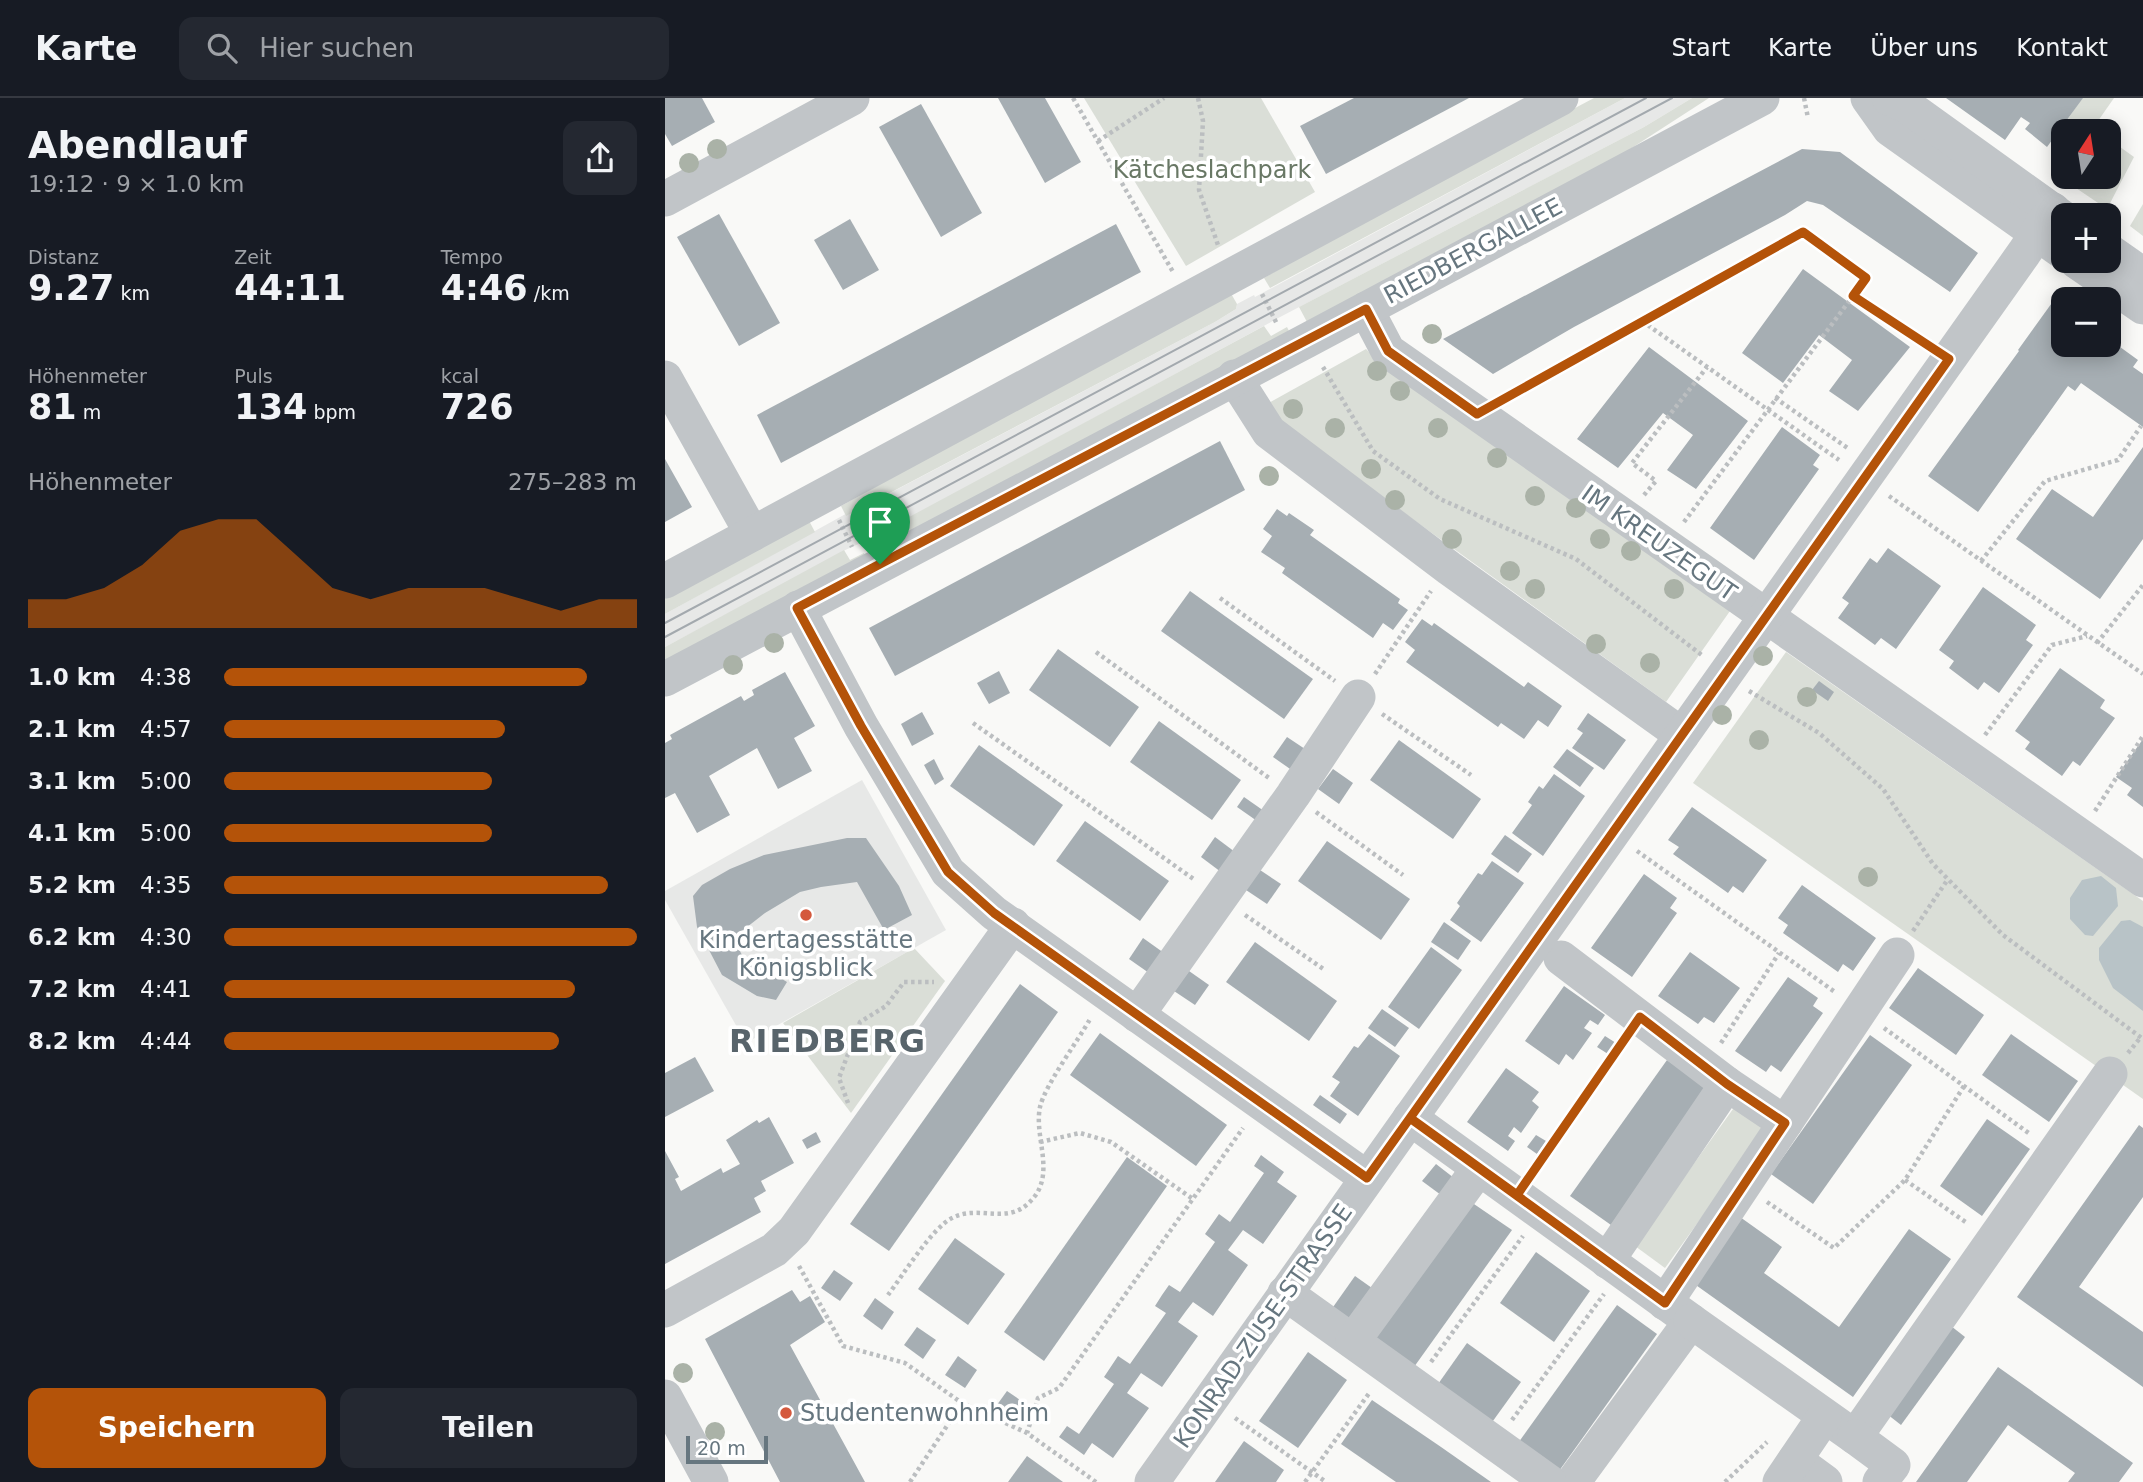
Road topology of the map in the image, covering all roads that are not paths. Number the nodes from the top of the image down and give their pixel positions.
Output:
1 (852, 98) edge
2 (1561, 98) edge
3 (1762, 98) edge
4 (1868, 98) edge
5 (1889, 98) edge
6 (665, 198) edge
7 (2051, 226) edge
8 (2051, 226) edge
9 (2051, 232) edge
10 (2121, 259) edge
11 (2093, 273) edge
12 (2143, 275) edge
13 (2143, 307) edge
14 (1366, 309) junction
15 (1234, 377) junction
16 (665, 378) edge
17 (752, 534) junction
18 (665, 581) edge
19 (797, 608) junction
20 (1765, 618) junction
21 (665, 679) edge
22 (1359, 697) road end
23 (1682, 735) junction
24 (2143, 880) edge
25 (1013, 925) junction
26 (1897, 955) road end
27 (1560, 958) dead end
28 (1137, 1015) junction
29 (2111, 1074) dead end
30 (1716, 1076) junction
31 (1410, 1118) junction
32 (1785, 1123) junction
33 (1479, 1168) junction
34 (1367, 1178) junction
35 (1614, 1266) junction
36 (1285, 1293) junction
37 (665, 1310) edge
38 (1678, 1312) junction
39 (1353, 1342) junction
40 (665, 1397) edge
41 (1824, 1417) junction
42 (1855, 1437) junction
43 (1782, 1460) edge
44 (711, 1482) edge
45 (1152, 1482) edge
46 (1549, 1482) edge
47 (1573, 1482) edge
48 (1825, 1482) edge
49 (1880, 1482) edge

1 - 6 street
2 - 17 street
3 - 14 street, RIEDBERGALLEE
4 - 7 street
5 - 8 street
9 - 20 street, KONRAD-ZUSE-STRASSE
10 - 12 street
11 - 13 street
14 - 15 street, RIEDBERGALLEE
14 - 20 street, IM KREUZEGUT
15 - 19 street, RIEDBERGALLEE
15 - 23 street
16 - 17 street
17 - 18 street
19 - 21 street, RIEDBERGALLEE
19 - 25 street
20 - 23 street, KONRAD-ZUSE-STRASSE
20 - 24 street, IM KREUZEGUT
22 - 28 street
23 - 31 street, KONRAD-ZUSE-STRASSE
25 - 28 street
25 - 37 street
26 - 32 street
27 - 30 street
28 - 34 street
29 - 42 street
30 - 32 street
30 - 35 street
31 - 33 street
31 - 34 street, KONRAD-ZUSE-STRASSE
32 - 38 street
33 - 35 street
33 - 39 street
34 - 36 street, KONRAD-ZUSE-STRASSE
35 - 38 street
36 - 39 street
36 - 45 street, KONRAD-ZUSE-STRASSE
38 - 41 street
38 - 47 street
39 - 46 street
40 - 44 street
41 - 42 street
41 - 43 street
42 - 49 street
43 - 48 street

